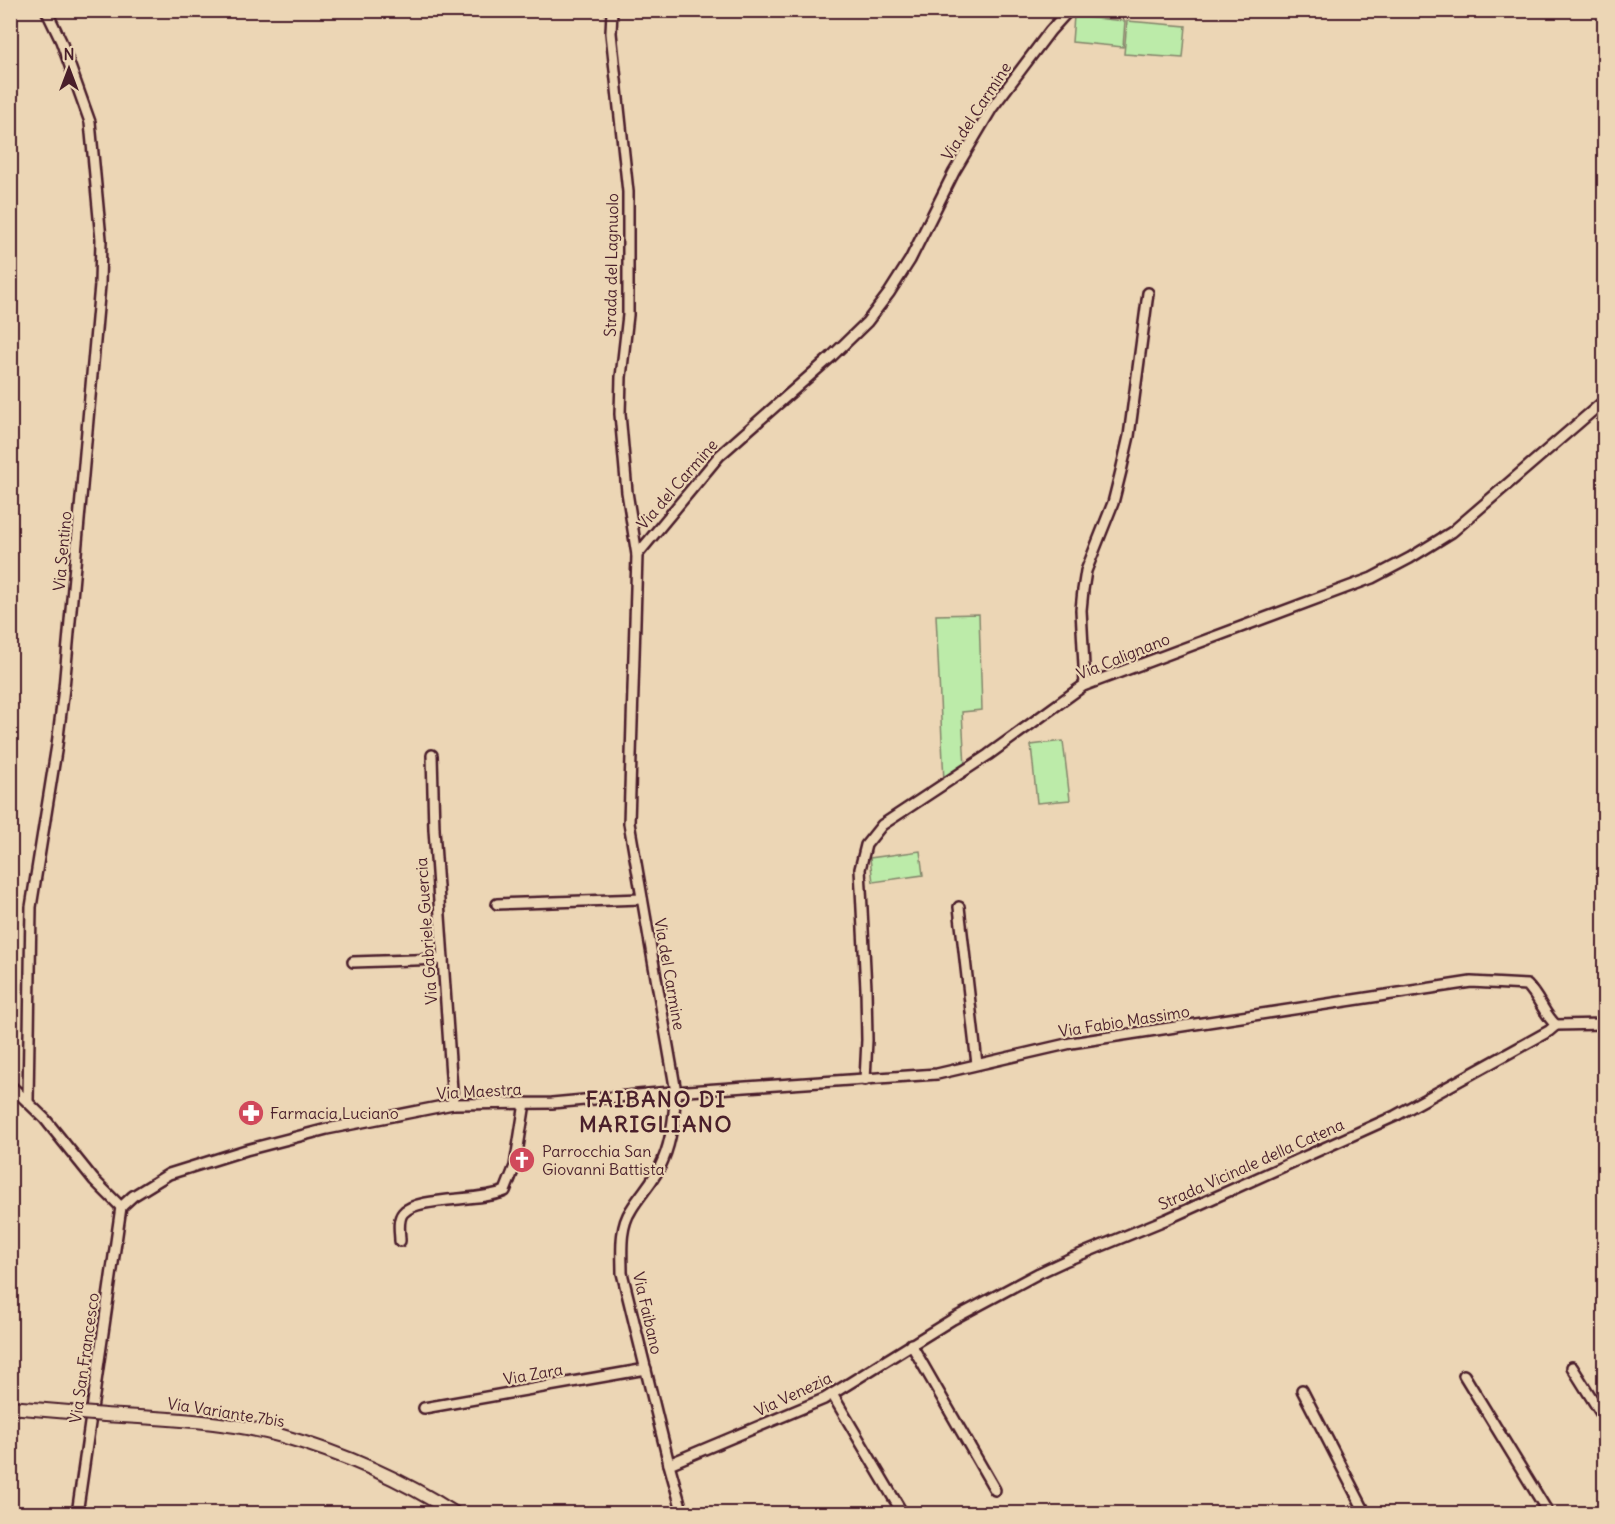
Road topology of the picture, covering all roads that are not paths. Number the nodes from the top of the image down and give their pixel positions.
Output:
1 (46, 10) edge
2 (612, 10) edge
3 (1069, 10) edge
4 (1148, 293) dead end
5 (1605, 401) edge
6 (637, 555) junction
7 (1084, 685) junction
8 (432, 755) dead end
9 (642, 899) junction
10 (496, 904) dead end
11 (959, 907) dead end
12 (443, 959) junction
13 (353, 962) dead end
14 (1605, 1024) edge
15 (1556, 1025) junction
16 (976, 1064) junction
17 (865, 1080) junction
18 (10, 1085) edge
19 (676, 1092) junction
20 (28, 1101) junction
21 (525, 1103) junction
22 (453, 1104) junction
23 (121, 1207) junction
24 (400, 1241) dead end
25 (953, 1319) joint
26 (911, 1344) junction
27 (1572, 1367) dead end
28 (646, 1369) junction
29 (1464, 1376) dead end
30 (1302, 1390) dead end
31 (832, 1394) junction
32 (10, 1407) edge
33 (424, 1408) dead end
34 (1605, 1418) edge
35 (669, 1464) junction
36 (994, 1490) dead end
37 (77, 1514) edge
38 (456, 1514) edge
39 (683, 1514) edge
40 (903, 1514) edge
41 (1366, 1514) edge
42 (1549, 1514) edge

1 - 20 street, Via Sentino
2 - 6 street, Strada del Lagnuolo
3 - 6 street, Via del Carmine
4 - 7 street
5 - 7 street, Via Calignano
6 - 9 street, Via del Carmine
7 - 17 street, Via Calignano
8 - 12 street, Via Gabriele Guercia
9 - 10 street
9 - 19 street, Via del Carmine
11 - 16 street
12 - 13 street
12 - 22 street, Via Gabriele Guercia
14 - 15 street
15 - 16 street, Via Fabio Massimo
15 - 25 street, Strada Vicinale della Catena
16 - 17 street, Via Fabio Massimo
17 - 19 street, Via Fabio Massimo
18 - 20 street
19 - 21 street, Via Maestra
19 - 28 street, Via Faibano
20 - 23 street
21 - 22 street, Via Maestra
21 - 24 street
22 - 23 street, Via Maestra
23 - 37 street, Via San Francesco
25 - 26 street, Via Venezia
26 - 31 street, Via Venezia
26 - 36 street
27 - 34 street
28 - 33 street, Via Zara
28 - 35 street, Via Faibano
29 - 42 street
30 - 41 street
31 - 35 street, Via Venezia
31 - 40 street
32 - 38 main road, Via Variante 7bis, bridge
35 - 39 street, Via Faibano

